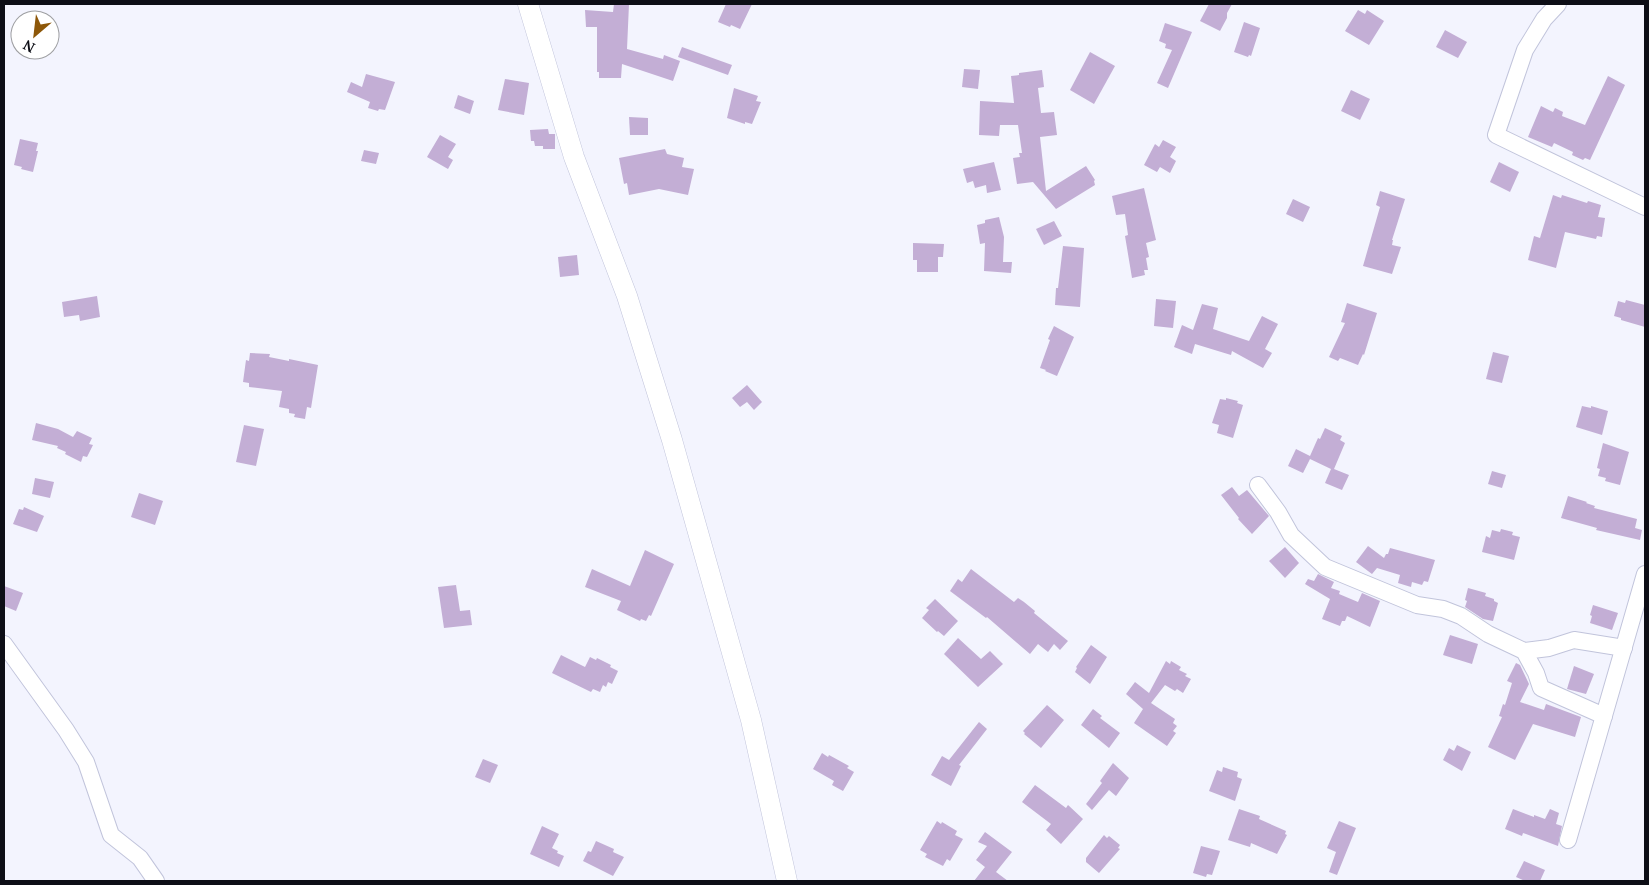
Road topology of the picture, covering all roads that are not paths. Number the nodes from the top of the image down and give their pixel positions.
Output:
1 (528, 4) edge
2 (1558, 4) edge
3 (1645, 207) edge
4 (1258, 485) dead end
5 (1645, 574) edge
6 (4, 644) edge
7 (1624, 648) junction
8 (1524, 650) junction
9 (1604, 716) junction
10 (1568, 840) dead end
11 (156, 881) edge
12 (787, 881) edge

1 - 12 street
2 - 3 street
4 - 8 street
5 - 7 street
6 - 11 street
7 - 8 street
7 - 9 street
8 - 9 street
9 - 10 street

